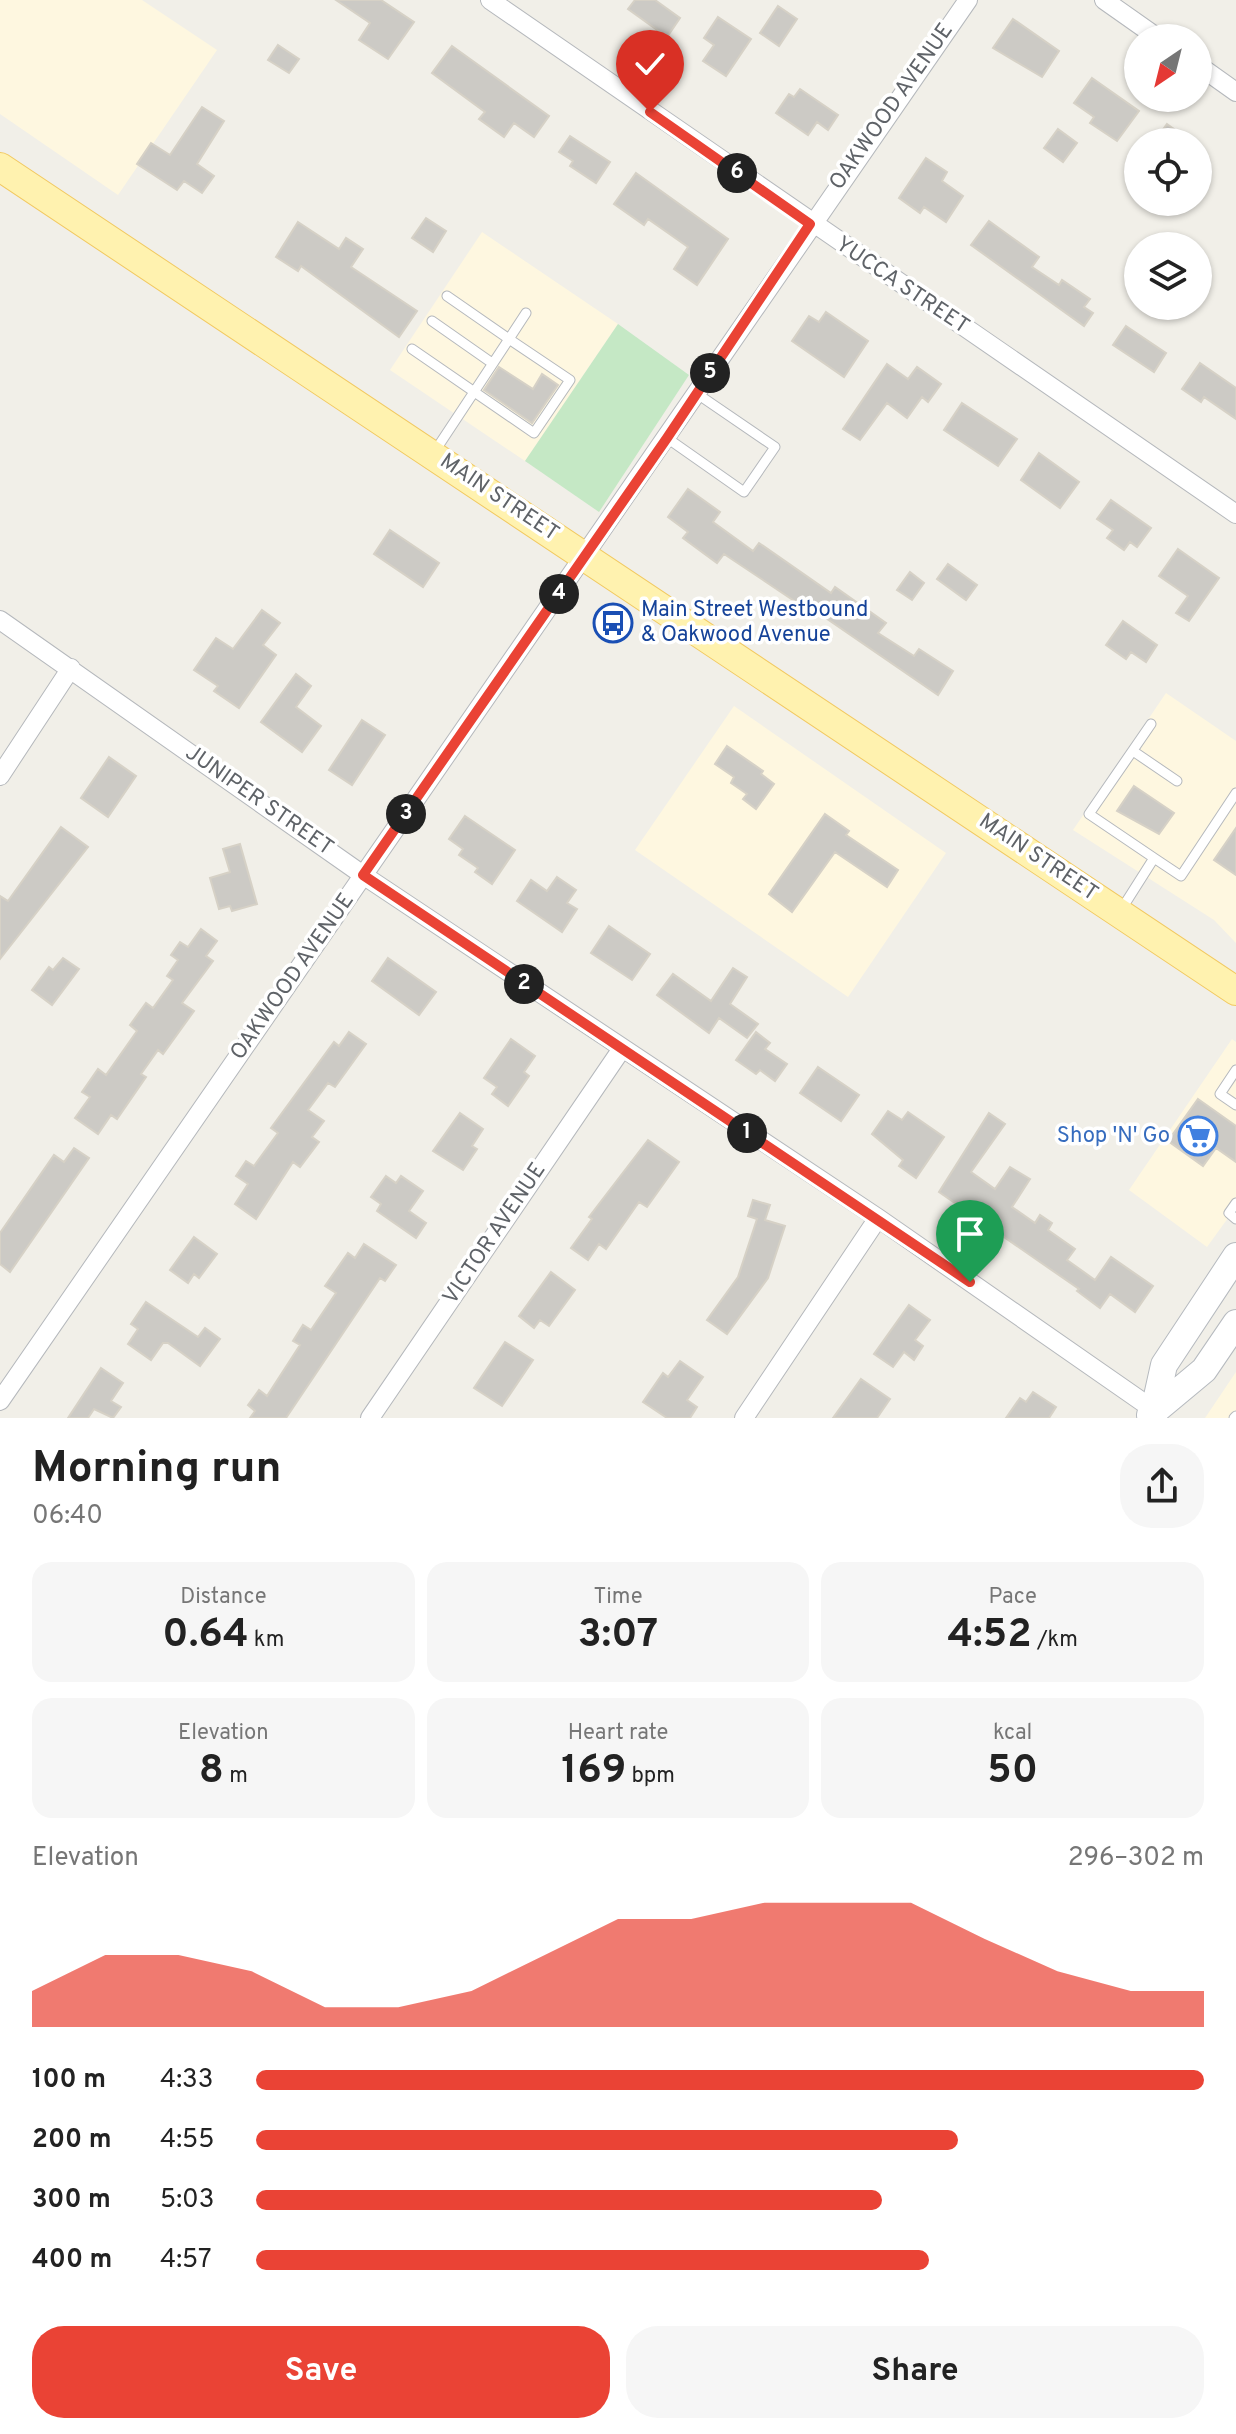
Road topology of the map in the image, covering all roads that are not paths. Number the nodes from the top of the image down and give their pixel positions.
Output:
1 (490, 0) edge
2 (968, 0) edge
3 (1104, 0) edge
4 (1138, 24) edge
5 (1212, 75) edge
6 (1236, 92) edge
7 (0, 167) edge
8 (810, 224) junction
9 (447, 296) dead end
10 (526, 313) dead end
11 (432, 321) dead end
12 (509, 339) junction
13 (412, 349) dead end
14 (492, 363) junction
15 (474, 391) junction
16 (696, 393) junction
17 (667, 438) junction
18 (433, 454) junction
19 (1236, 514) edge
20 (586, 555) junction
21 (0, 620) edge
22 (71, 668) junction
23 (1151, 724) dead end
24 (1133, 751) junction
25 (0, 776) edge
26 (1177, 781) dead end
27 (1236, 793) edge
28 (1154, 858) junction
29 (363, 875) junction
30 (1119, 913) junction
31 (1236, 991) edge
32 (621, 1050) junction
33 (1236, 1070) edge
34 (1236, 1105) edge
35 (1236, 1203) edge
36 (878, 1218) junction
37 (1236, 1219) edge
38 (1236, 1256) edge
39 (1236, 1323) edge
40 (0, 1401) edge
41 (1151, 1414) edge
42 (370, 1418) edge
43 (744, 1418) edge

1 - 8 street, YUCCA STREET
2 - 8 street, OAKWOOD AVENUE
3 - 4 street
5 - 6 street
7 - 18 main road, MAIN STREET
8 - 16 street, OAKWOOD AVENUE
8 - 19 street, YUCCA STREET
9 - 12 lane
10 - 12 lane
11 - 14 lane
12 - 14 lane
12 - 15 lane
13 - 15 lane
14 - 15 lane
15 - 18 lane
16 - 17 street, OAKWOOD AVENUE
16 - 17 lane
17 - 20 street, OAKWOOD AVENUE
18 - 20 main road, MAIN STREET
20 - 29 street, OAKWOOD AVENUE
20 - 30 main road, MAIN STREET
21 - 22 street, JUNIPER STREET
22 - 25 street
22 - 29 street, JUNIPER STREET
23 - 24 lane
24 - 26 lane
24 - 28 lane
27 - 28 lane
28 - 30 lane
29 - 32 street, JUNIPER STREET
29 - 40 street, OAKWOOD AVENUE
30 - 31 main road, MAIN STREET
32 - 36 street, JUNIPER STREET
32 - 42 street, VICTOR AVENUE
33 - 34 lane
35 - 37 lane
36 - 41 street, JUNIPER STREET
36 - 43 street
38 - 41 street
39 - 41 street

